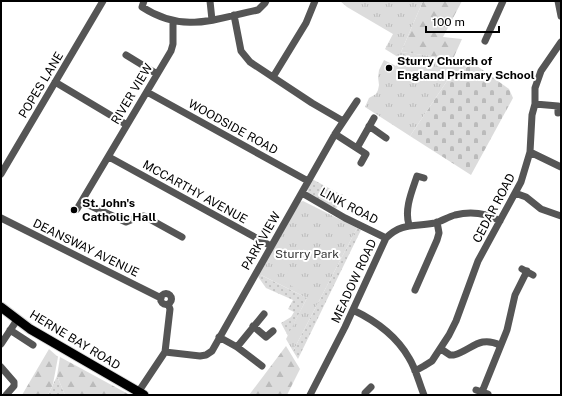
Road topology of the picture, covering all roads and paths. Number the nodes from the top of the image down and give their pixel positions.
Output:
1 (144, 1) edge
2 (210, 1) edge
3 (266, 1) edge
4 (315, 1) edge
5 (503, 1) edge
6 (558, 1) edge
7 (101, 4) edge
8 (234, 15) junction
9 (561, 16) edge
10 (212, 20) junction
11 (173, 21) junction
12 (485, 41) dead end
13 (560, 44) edge
14 (126, 54) dead end
15 (157, 74) junction
16 (273, 77) junction
17 (56, 82) junction
18 (147, 92) junction
19 (356, 101) dead end
20 (535, 104) junction
21 (558, 113) dead end
22 (374, 118) dead end
23 (343, 121) junction
24 (127, 125) junction
25 (369, 126) junction
26 (335, 134) junction
27 (386, 138) dead end
28 (357, 148) junction
29 (530, 152) junction
30 (109, 157) junction
31 (361, 162) dead end
32 (561, 171) edge
33 (1, 174) edge
34 (424, 178) dead end
35 (308, 181) junction
36 (302, 193) junction
37 (516, 194) junction
38 (82, 202) junction
39 (77, 209) dead end
40 (561, 216) edge
41 (1, 218) edge
42 (500, 221) junction
43 (436, 222) junction
44 (409, 225) junction
45 (182, 237) dead end
46 (386, 238) junction
47 (270, 246) junction
48 (527, 272) dead end
49 (415, 290) dead end
50 (1, 307) edge
51 (354, 310) junction
52 (264, 314) dead end
53 (17, 320) junction
54 (253, 326) junction
55 (10, 330) junction
56 (273, 331) dead end
57 (219, 337) junction
58 (1, 344) edge
59 (33, 345) dead end
60 (500, 345) junction
61 (237, 347) junction
62 (441, 349) junction
63 (165, 352) junction
64 (262, 366) dead end
65 (1, 367) edge
66 (415, 371) junction
67 (371, 387) dead end
68 (482, 392) dead end
69 (141, 393) edge
70 (6, 395) edge
71 (310, 395) edge
72 (366, 395) edge
73 (424, 395) edge

1 - 11 street
2 - 10 street
3 - 8 street
4 - 16 street
5 - 12 street
6 - 9 street
7 - 17 street, POPES LANE
8 - 10 street
8 - 16 street
10 - 11 street
11 - 15 street, RIVER VIEW
13 - 20 street, CEDAR ROAD
14 - 15 street
15 - 18 street, RIVER VIEW
16 - 23 street
17 - 24 street
17 - 33 street, POPES LANE
18 - 24 street, RIVER VIEW
18 - 35 street, WOODSIDE ROAD
19 - 23 street, PARK VIEW
20 - 21 street
20 - 29 street, CEDAR ROAD
22 - 25 street
23 - 26 street, PARK VIEW
24 - 30 street, RIVER VIEW
25 - 27 street
25 - 28 street
26 - 28 street
26 - 35 street, PARK VIEW
28 - 31 street
29 - 32 street
29 - 37 street, CEDAR ROAD
30 - 38 street, RIVER VIEW
30 - 47 street, MCCARTHY AVENUE
34 - 44 street
35 - 36 street, PARK VIEW
36 - 46 street, LINK ROAD
36 - 47 street, PARK VIEW
37 - 40 street
37 - 42 street, CEDAR ROAD
38 - 39 street, RIVER VIEW
38 - 45 street
41 - 63 street, DEANSWAY AVENUE
42 - 43 street, MEADOW ROAD
42 - 62 street, CEDAR ROAD
43 - 44 street, MEADOW ROAD
43 - 49 street
44 - 46 street, MEADOW ROAD
46 - 51 street, MEADOW ROAD
47 - 57 street, PARK VIEW
48 - 60 street
50 - 53 main road, HERNE BAY ROAD
51 - 66 street
51 - 71 street, MEADOW ROAD
52 - 54 street
53 - 55 street
53 - 69 main road, HERNE BAY ROAD
54 - 56 street
54 - 61 street
55 - 58 street
55 - 59 street
57 - 61 street
57 - 63 street, PARK VIEW
60 - 62 street
60 - 68 street
61 - 64 street
62 - 66 street, CEDAR ROAD
63 - 69 street, DEANSWAY AVENUE
65 - 70 street
66 - 73 street
67 - 72 street

